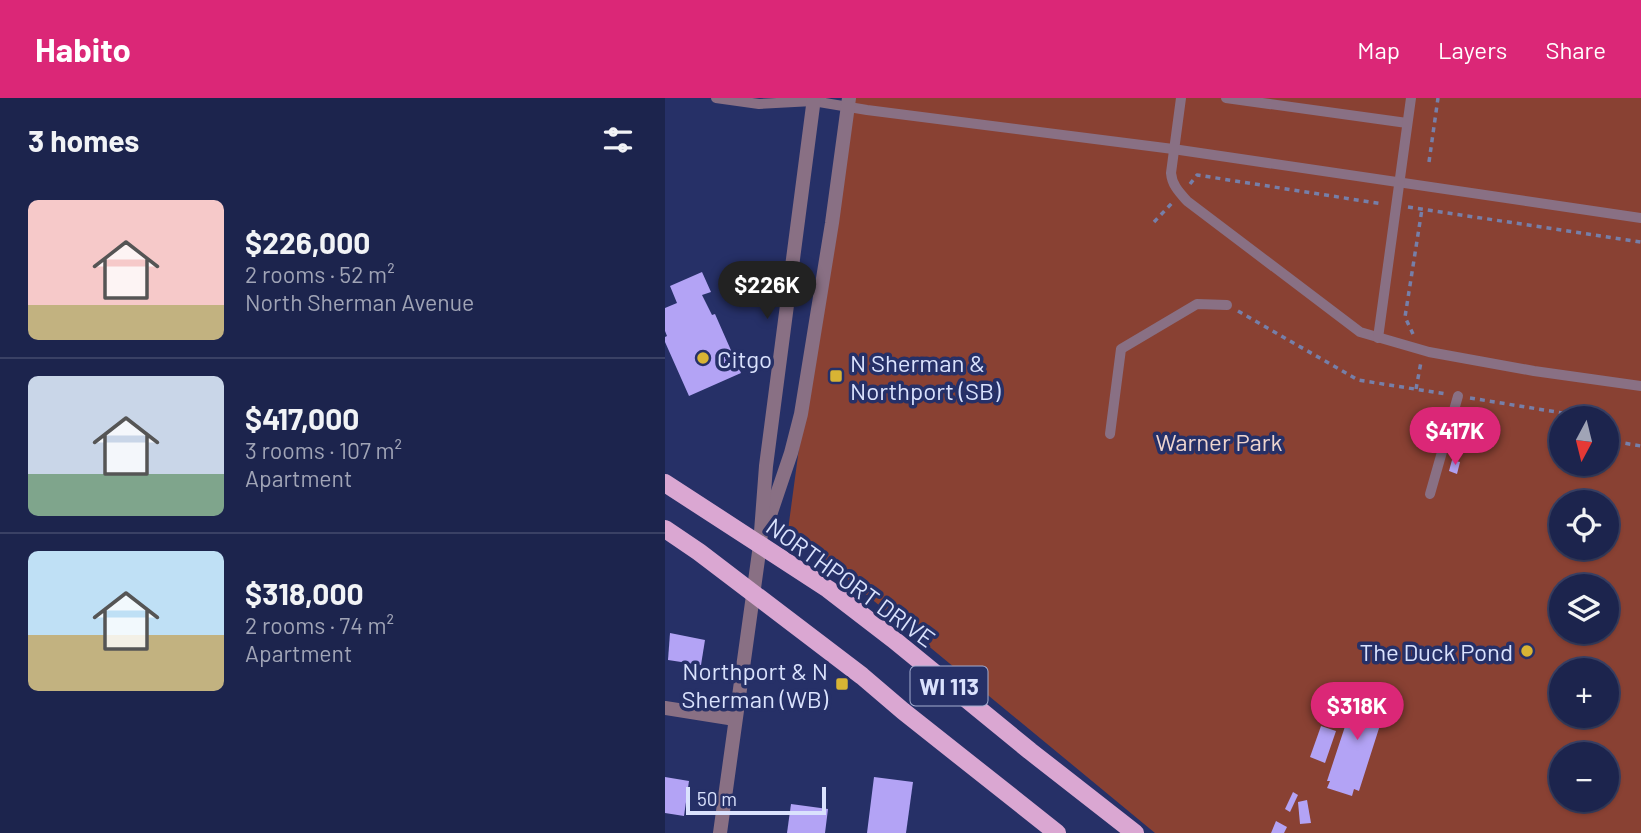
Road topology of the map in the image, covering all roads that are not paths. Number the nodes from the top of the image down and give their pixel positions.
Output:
1 (716, 98) edge
2 (1181, 98) edge
3 (1226, 98) edge
4 (1411, 98) edge
5 (812, 99) edge
6 (744, 100) edge
7 (848, 103) edge
8 (1408, 123) junction
9 (1173, 149) junction
10 (1399, 183) junction
11 (1641, 218) edge
12 (1227, 305) road end
13 (1378, 338) junction
14 (1641, 386) edge
15 (1458, 396) road end
16 (1111, 434) dead end
17 (665, 483) edge
18 (1430, 494) dead end
19 (665, 529) edge
20 (759, 545) junction
21 (753, 594) junction
22 (665, 708) edge
23 (736, 719) junction
24 (720, 833) edge
25 (1057, 833) edge
26 (1135, 833) edge

1 - 6 lane
2 - 9 lane
3 - 8 lane
4 - 8 lane
5 - 6 lane
5 - 7 lane
5 - 20 street
7 - 9 lane
7 - 20 street
8 - 10 lane
9 - 10 lane
9 - 13 lane
10 - 11 lane
10 - 13 lane
12 - 16 lane
13 - 14 lane
15 - 18 lane
17 - 20 main road, NORTHPORT DRIVE / WI 113
19 - 21 main road, WI 113
20 - 21 street
20 - 26 main road, NORTHPORT DRIVE / WI 113
21 - 23 street
21 - 25 main road, WI 113
22 - 23 street
23 - 24 street

